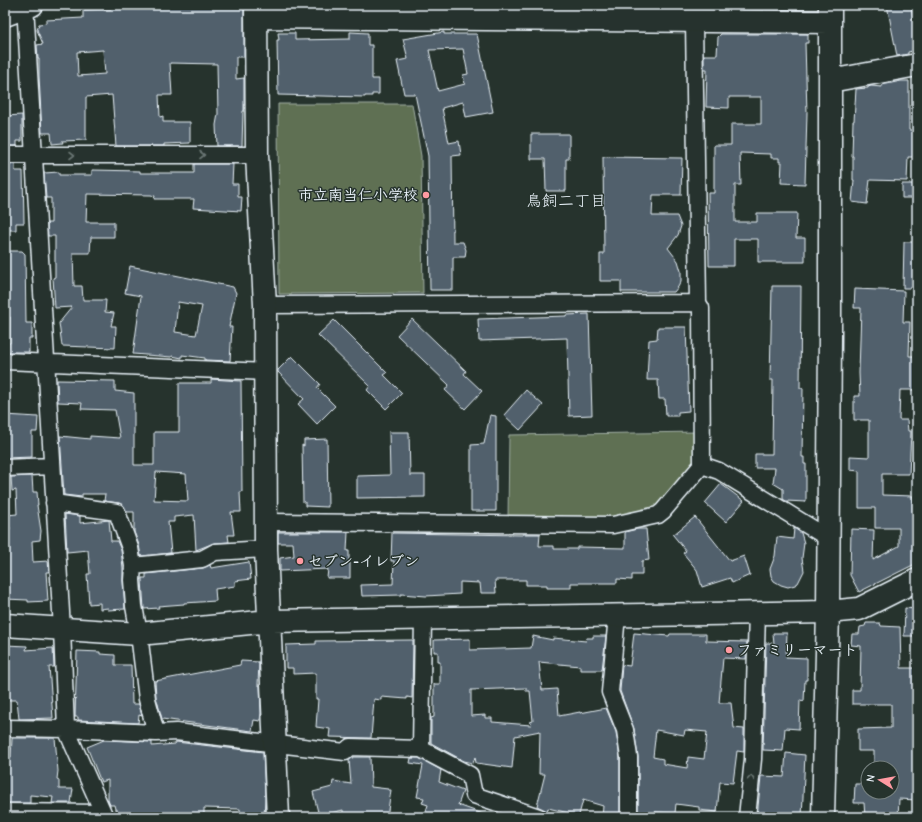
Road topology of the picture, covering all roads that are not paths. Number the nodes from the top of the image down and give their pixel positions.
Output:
1 (27, 6) edge
2 (256, 11) edge
3 (644, 12) edge
4 (830, 14) edge
5 (5, 16) edge
6 (694, 21) junction
7 (917, 65) edge
8 (830, 81) junction
9 (5, 155) edge
10 (257, 155) junction
11 (33, 156) junction
12 (698, 303) junction
13 (265, 305) junction
14 (5, 361) edge
15 (46, 362) junction
16 (266, 372) junction
17 (702, 465) junction
18 (52, 466) junction
19 (5, 468) edge
20 (54, 503) junction
21 (267, 522) junction
22 (828, 538) junction
23 (266, 549) junction
24 (133, 566) junction
25 (917, 580) edge
26 (757, 612) junction
27 (828, 612) junction
28 (617, 615) junction
29 (423, 618) junction
30 (270, 621) junction
31 (5, 625) edge
32 (62, 629) junction
33 (139, 634) junction
34 (5, 728) edge
35 (66, 729) junction
36 (156, 733) junction
37 (274, 744) junction
38 (420, 749) junction
39 (5, 812) edge
40 (104, 815) edge
41 (278, 817) edge
42 (539, 817) edge
43 (629, 817) edge
44 (747, 817) edge
45 (824, 817) edge

1 - 5 street
1 - 11 street
2 - 3 street
2 - 10 street
3 - 6 street
4 - 6 street
4 - 8 street
6 - 12 street
7 - 8 street
8 - 22 street
9 - 11 street
11 -> 10 street
10 - 13 street
11 - 15 street
12 - 13 street
12 - 17 street
13 - 16 street
14 - 15 street
15 - 16 street
15 - 18 street
16 - 21 street
17 - 21 street
17 - 22 street
18 - 19 street
18 - 20 street
20 - 24 street
20 - 32 street
21 - 23 street
22 - 27 street
23 - 24 street
23 - 30 street
24 - 33 street
25 - 27 street
26 - 27 street
26 - 28 street
44 -> 26 street
27 - 45 street
28 - 29 street
28 - 43 street
29 - 30 street
29 - 38 street
30 - 33 street
30 - 37 street
31 - 32 street
32 - 33 street
32 - 35 street
33 - 36 street
34 - 35 street
35 - 36 street
35 - 40 street
36 - 37 street
37 - 38 street
37 - 41 street
38 - 42 street
39 - 40 street

